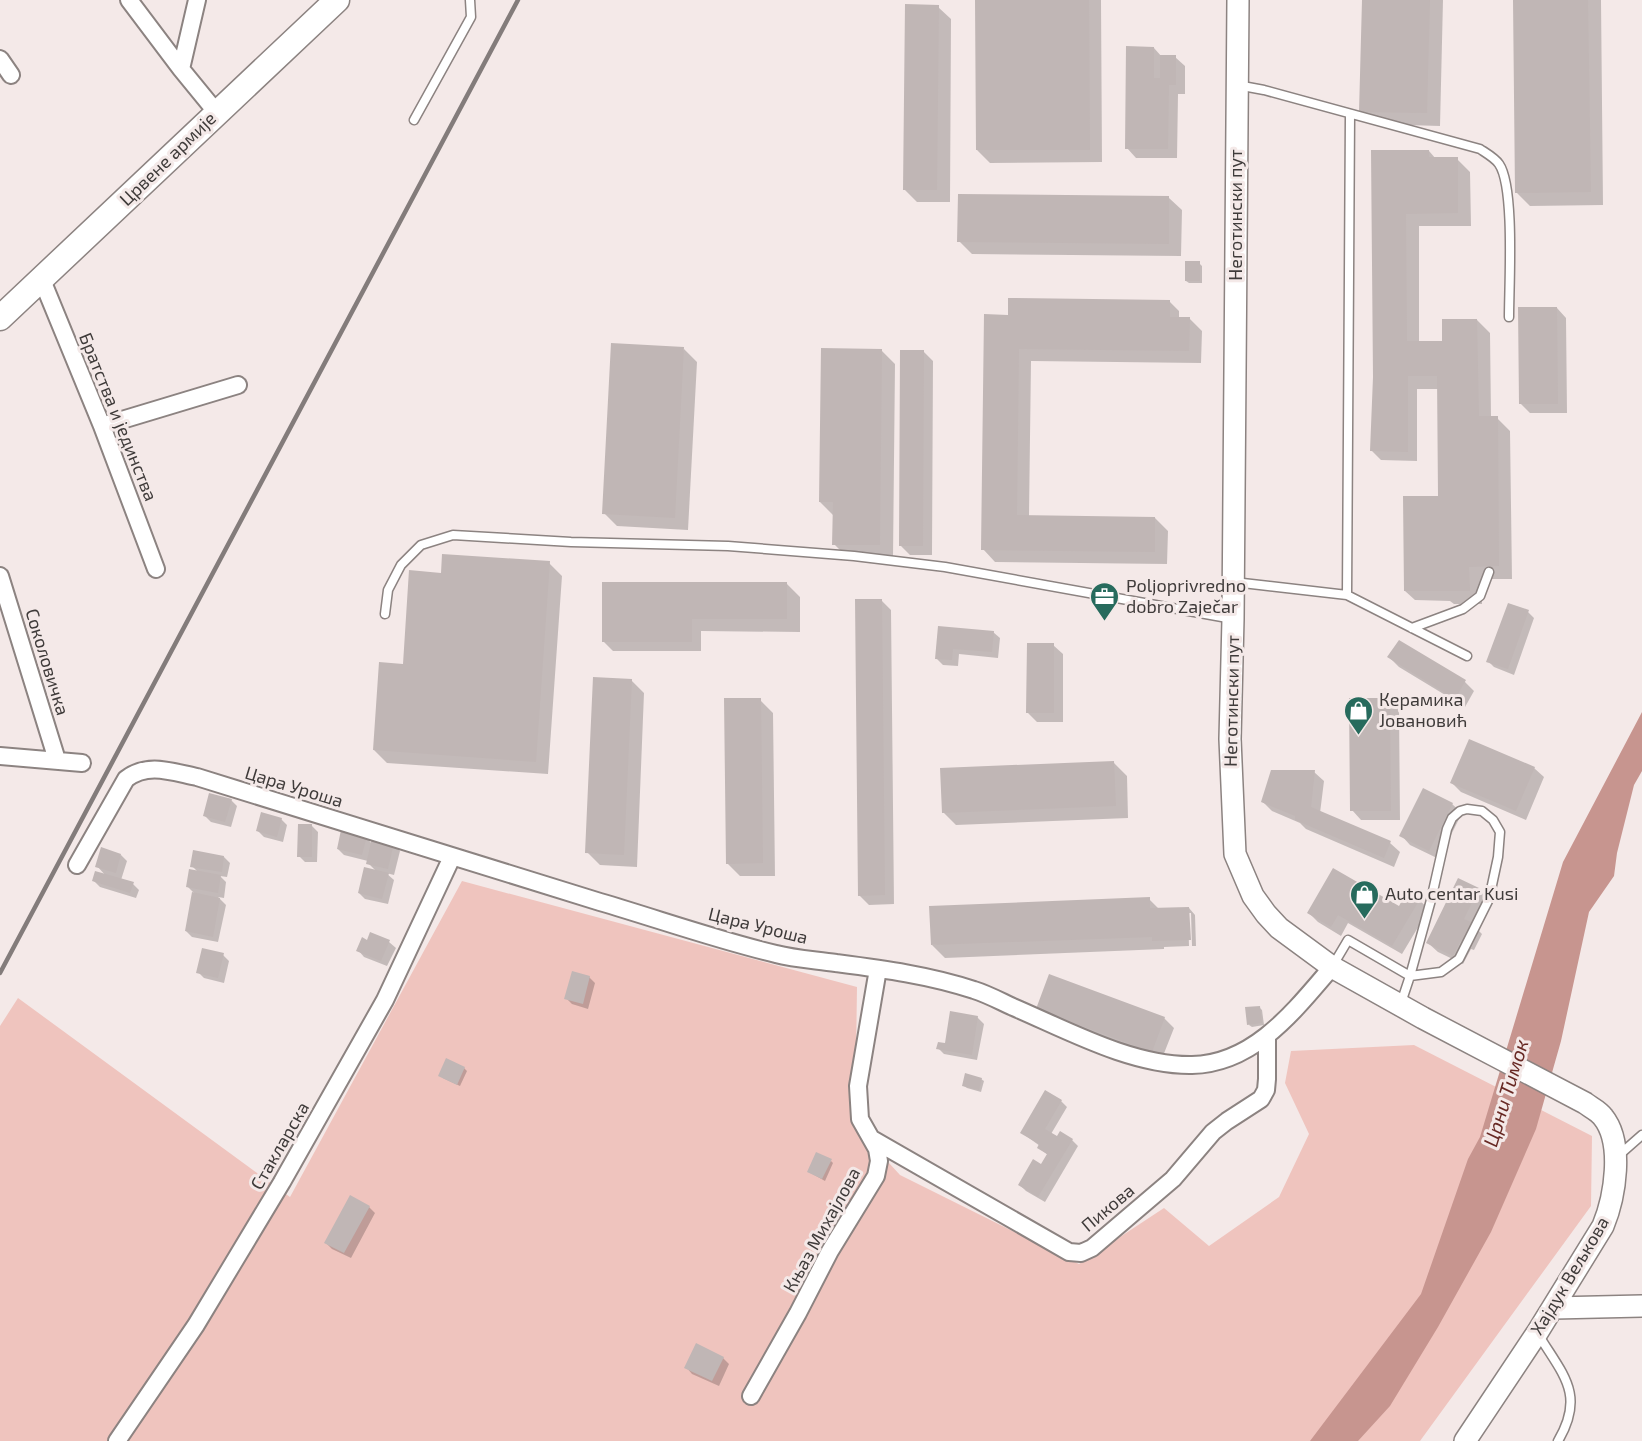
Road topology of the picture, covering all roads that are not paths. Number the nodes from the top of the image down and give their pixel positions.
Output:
1 (129, 0) edge
2 (197, 0) edge
3 (337, 0) edge
4 (470, 0) edge
5 (1238, 0) edge
6 (0, 59) edge
7 (181, 69) junction
8 (11, 75) dead end
9 (1237, 85) junction
10 (217, 113) junction
11 (1350, 114) junction
12 (414, 120) dead end
13 (42, 280) junction
14 (1509, 317) dead end
15 (0, 318) edge
16 (238, 385) dead end
17 (102, 426) junction
18 (156, 568) dead end
19 (1489, 572) dead end
20 (0, 576) edge
21 (1233, 582) junction
22 (1347, 595) junction
23 (385, 614) dead end
24 (1233, 619) junction
25 (1412, 628) junction
26 (1467, 656) dead end
27 (0, 756) edge
28 (57, 760) junction
29 (82, 764) dead end
30 (452, 857) junction
31 (77, 865) dead end
32 (1332, 967) junction
33 (878, 969) junction
34 (1410, 976) junction
35 (1400, 1006) junction
36 (1267, 1036) junction
37 (1584, 1103) joint
38 (1642, 1135) edge
39 (872, 1140) junction
40 (1615, 1158) junction
41 (1642, 1306) edge
42 (1554, 1308) junction
43 (1537, 1333) junction
44 (751, 1396) dead end
45 (117, 1441) edge
46 (1465, 1441) edge
47 (1558, 1441) edge

1 - 7 street
2 - 7 street
3 - 10 main road, Црвене армије
4 - 12 lane
5 - 9 street, Неготински пут
6 - 8 street
7 - 10 street
9 - 11 lane
9 - 21 street, Неготински пут
10 - 13 main road, Црвене армије
11 - 14 lane
11 - 22 lane
13 - 15 main road, Црвене армије
13 - 17 street, Братства и јединства
16 - 17 street
17 - 18 street, Братства и јединства
19 - 25 lane
20 - 28 street, Соколовичка
21 - 22 lane
21 - 24 street, Неготински пут
22 - 25 lane
23 - 24 lane
24 - 32 street, Неготински пут
25 - 26 lane
27 - 28 street
28 - 29 street
30 - 31 street, Цара Уроша
30 - 33 street, Цара Уроша
30 - 45 street, Стакларска
32 - 34 lane
32 - 35 street, Неготински пут
32 - 36 street, Цара Уроша
33 - 36 street, Цара Уроша
33 - 39 street, Књаз Михајлова
34 - 34 lane
34 - 35 lane
35 - 37 street, Неготински пут
36 - 39 street, Пикова
37 - 40 street, Хајдук Вељкова
38 - 40 lane
39 - 44 street, Књаз Михајлова
40 - 42 street, Хајдук Вељкова
41 - 42 street
42 - 43 street, Хајдук Вељкова
43 - 46 street, Хајдук Вељкова
43 - 47 lane

